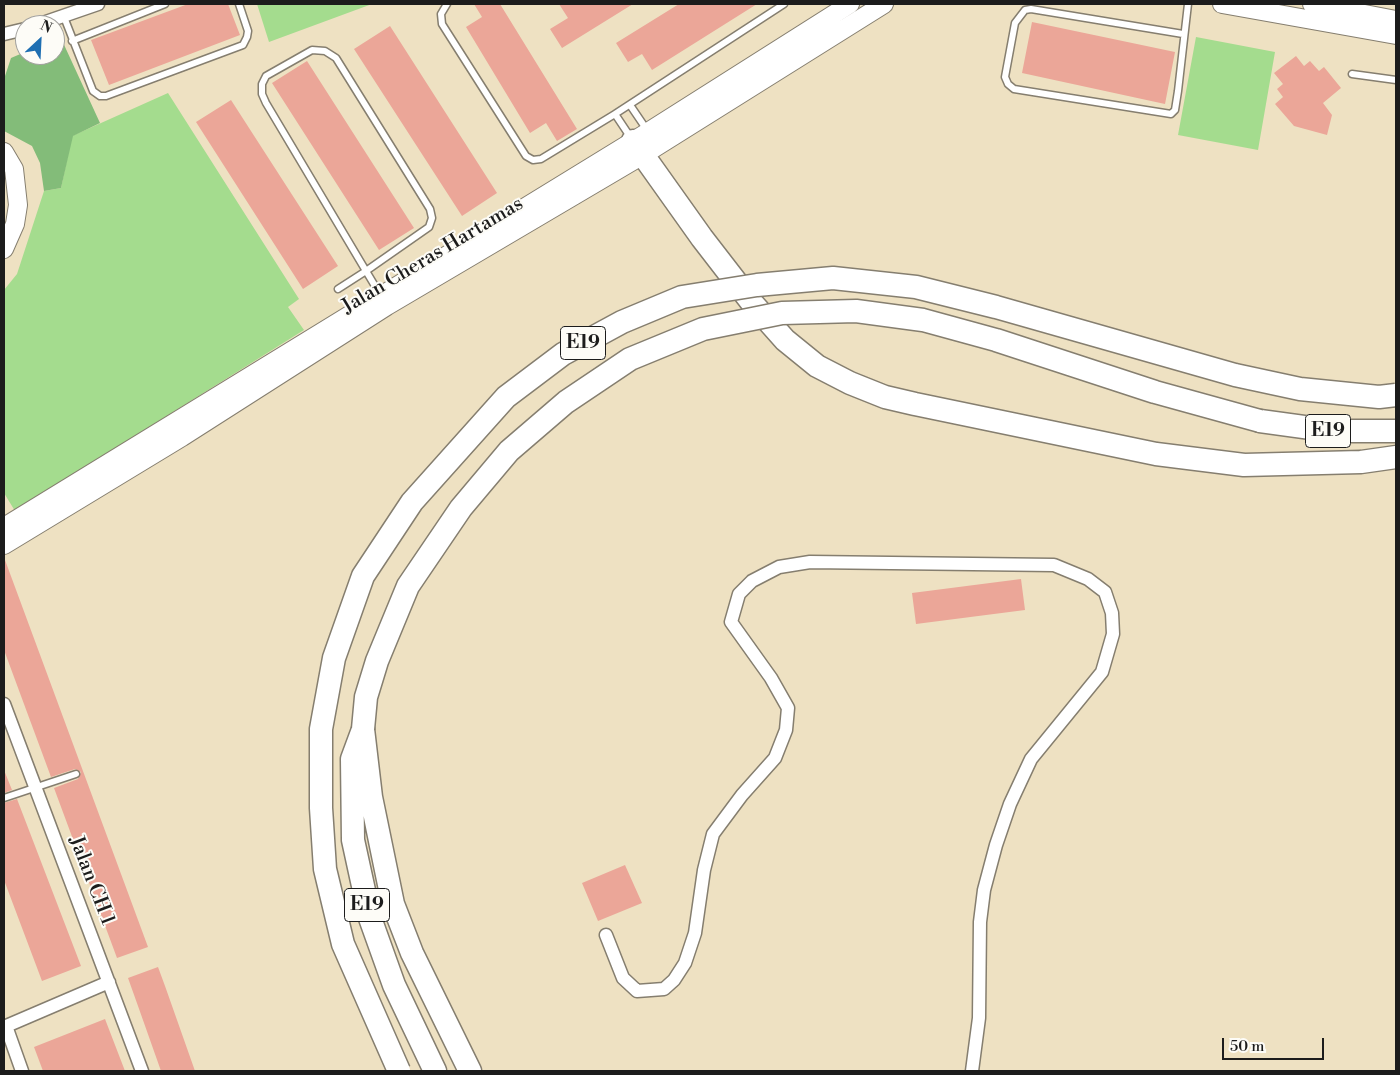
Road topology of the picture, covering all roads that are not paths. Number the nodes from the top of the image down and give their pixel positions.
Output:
1 (98, 4) edge
2 (165, 4) edge
3 (239, 4) edge
4 (447, 4) edge
5 (784, 4) edge
6 (850, 4) edge
7 (884, 4) edge
8 (1188, 4) edge
9 (1222, 4) edge
10 (1312, 4) edge
11 (65, 17) edge
12 (65, 20) edge
13 (1396, 20) edge
14 (1183, 34) junction
15 (1396, 35) edge
16 (72, 41) junction
17 (1352, 74) dead end
18 (1396, 80) edge
19 (630, 105) junction
20 (615, 114) junction
21 (646, 144) junction
22 (4, 152) edge
23 (4, 249) edge
24 (366, 271) junction
25 (338, 289) dead end
26 (383, 301) junction
27 (1396, 395) edge
28 (177, 430) junction
29 (1396, 431) edge
30 (1396, 457) edge
31 (4, 527) edge
32 (4, 545) edge
33 (4, 704) edge
34 (364, 728) junction
35 (76, 774) dead end
36 (35, 787) junction
37 (4, 798) edge
38 (606, 935) dead end
39 (109, 982) junction
40 (5, 1027) edge
41 (22, 1071) edge
42 (142, 1071) edge
43 (399, 1071) edge
44 (435, 1071) edge
45 (470, 1071) edge
46 (972, 1071) edge

1 - 11 street
2 - 16 lane
3 - 16 lane
4 - 20 lane
5 - 19 lane
6 - 21 street, Jalan Cheras Hartamas
7 - 21 street, Jalan Cheras Hartamas
8 - 14 lane
9 - 15 street
10 - 13 street
12 - 16 lane
14 - 14 lane
17 - 18 lane
19 - 20 lane
19 - 21 lane
20 - 21 lane
21 - 26 street, Jalan Cheras Hartamas
21 - 30 highway
22 - 23 street
24 - 24 lane
24 - 25 lane
24 - 26 lane
26 - 28 street, Jalan Cheras Hartamas
27 - 43 highway, E19, bridge
28 - 31 street, Jalan Cheras Hartamas
28 - 32 street, Jalan Cheras Hartamas
29 - 34 highway, E19, bridge
33 - 36 street, Jalan CH 1
34 - 44 highway, E19
34 - 45 highway
35 - 36 lane
36 - 37 lane
36 - 39 street, Jalan CH 1
38 - 46 street
39 - 40 street
39 - 42 street, Jalan CH 1
40 - 41 street

